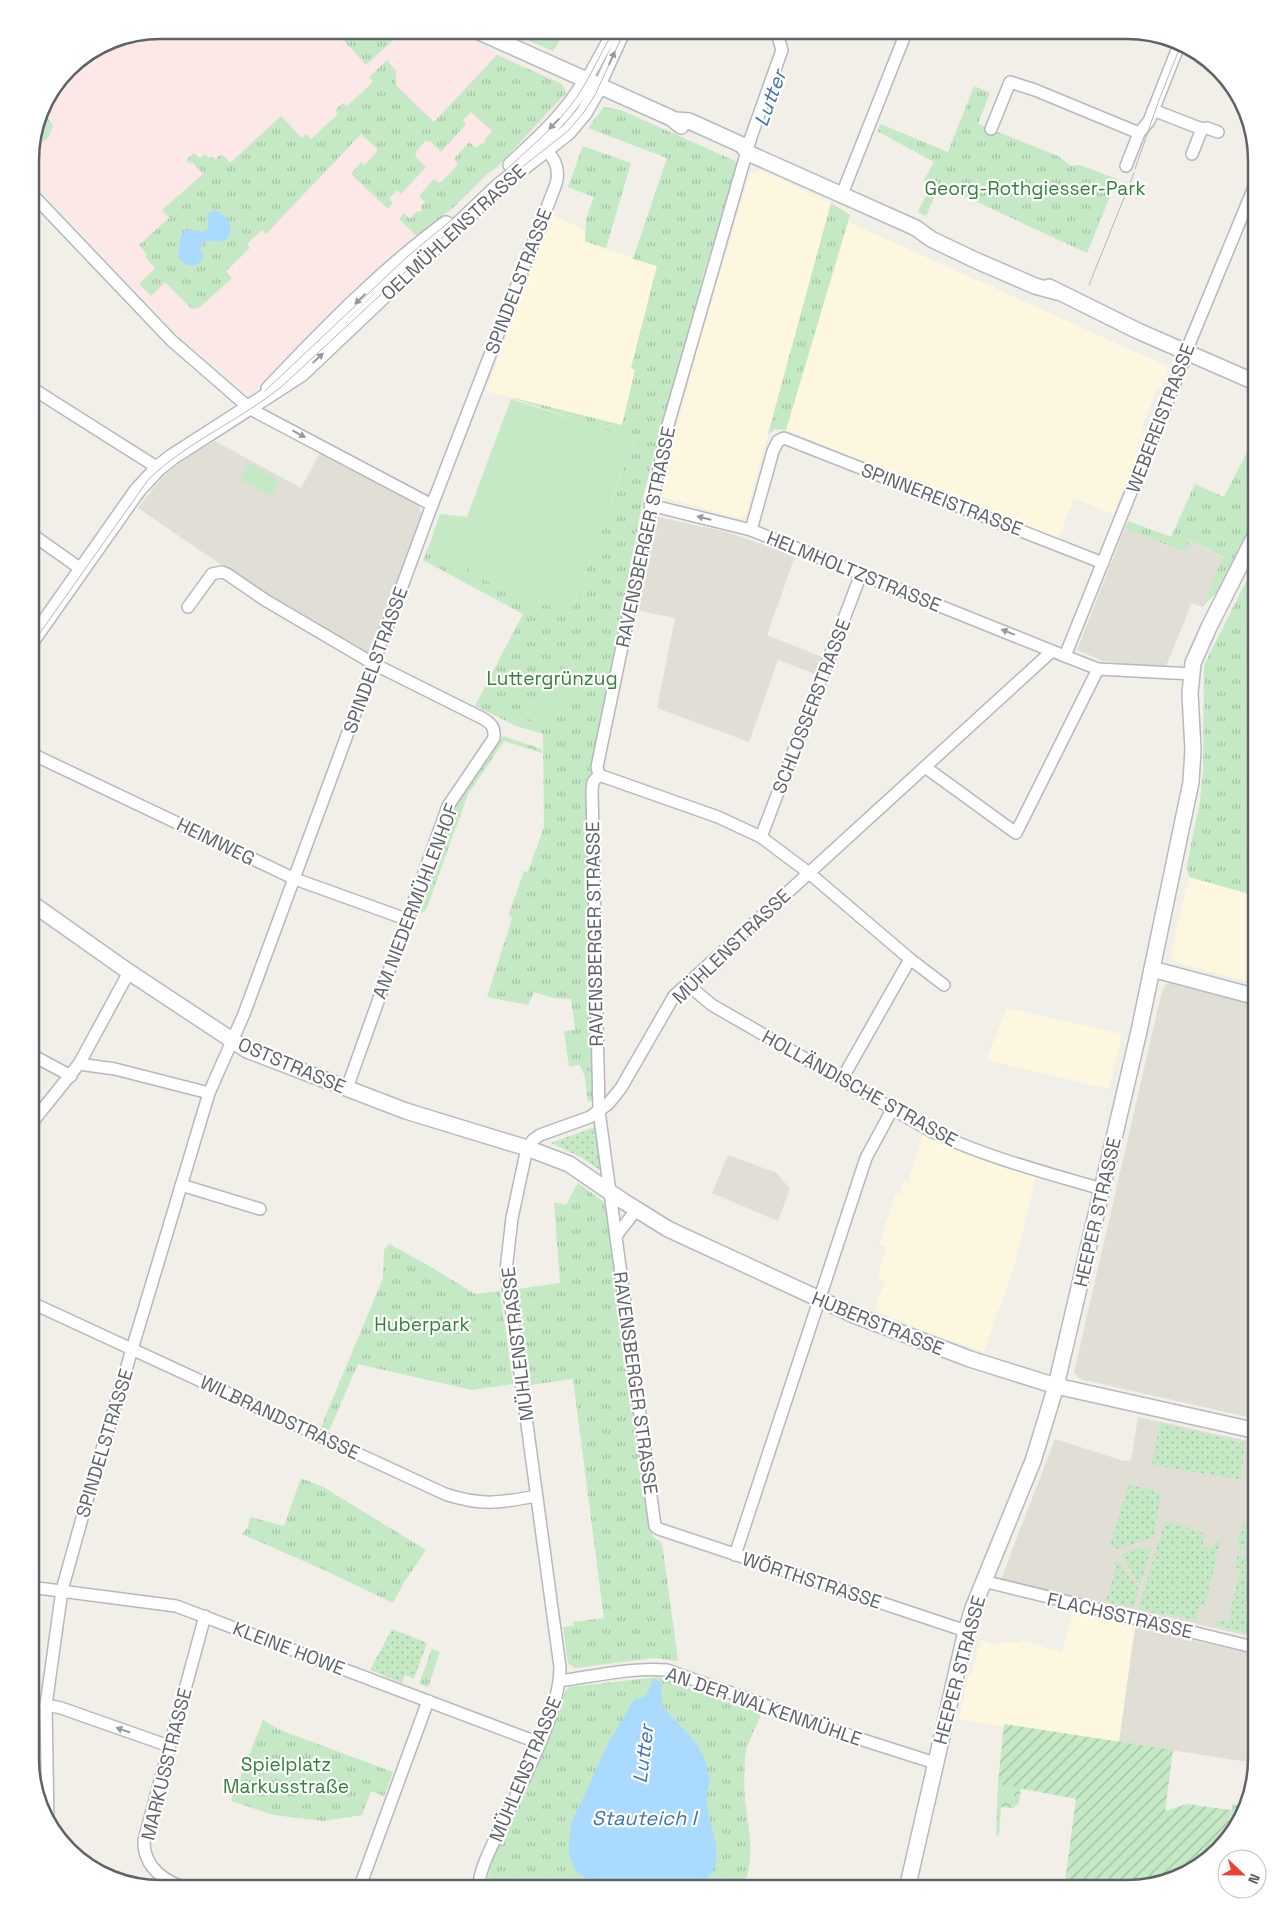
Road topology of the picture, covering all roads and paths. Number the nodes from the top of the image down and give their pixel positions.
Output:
1 (495, 39) edge
2 (610, 39) edge
3 (620, 39) edge
4 (778, 39) edge
5 (904, 39) edge
6 (1177, 49) edge
7 (593, 84) junction
8 (1153, 110) junction
9 (991, 129) dead end
10 (1202, 130) junction
11 (1139, 132) junction
12 (1218, 132) dead end
13 (542, 145) junction
14 (748, 153) junction
15 (1192, 154) dead end
16 (1126, 166) dead end
17 (842, 194) junction
18 (39, 201) edge
19 (1248, 202) edge
20 (1187, 351) junction
21 (1248, 379) edge
22 (39, 394) edge
23 (250, 408) junction
24 (158, 468) junction
25 (650, 505) junction
26 (432, 506) junction
27 (751, 530) junction
28 (39, 540) edge
29 (1248, 550) edge
30 (1103, 563) junction
31 (81, 569) junction
32 (861, 574) junction
33 (188, 607) dead end
34 (39, 629) edge
35 (1052, 651) junction
36 (1065, 656) junction
37 (374, 664) junction
38 (1098, 669) junction
39 (1192, 674) junction
40 (39, 757) edge
41 (925, 767) junction
42 (599, 775) junction
43 (761, 837) junction
44 (808, 873) junction
45 (295, 879) junction
46 (39, 908) edge
47 (406, 919) junction
48 (910, 959) junction
49 (1152, 969) junction
50 (129, 972) junction
51 (686, 984) junction
52 (944, 985) dead end
53 (1248, 995) edge
54 (232, 1040) junction
55 (39, 1059) edge
56 (79, 1064) junction
57 (71, 1076) junction
58 (842, 1079) junction
59 (347, 1088) junction
60 (209, 1093) junction
61 (892, 1108) junction
62 (599, 1111) junction
63 (39, 1114) edge
64 (526, 1148) junction
65 (181, 1185) junction
66 (1102, 1189) junction
67 (611, 1192) junction
68 (260, 1209) dead end
69 (636, 1210) junction
70 (616, 1236) junction
71 (818, 1299) junction
72 (39, 1306) edge
73 (133, 1349) junction
74 (1056, 1386) junction
75 (1248, 1429) edge
76 (536, 1496) junction
77 (659, 1530) joint
78 (735, 1555) junction
79 (983, 1581) junction
80 (39, 1588) edge
81 (62, 1590) junction
82 (205, 1616) junction
83 (966, 1631) junction
84 (1248, 1646) edge
85 (560, 1681) junction
86 (428, 1701) junction
87 (46, 1705) junction
88 (539, 1743) junction
89 (169, 1746) junction
90 (935, 1763) junction
91 (48, 1805) edge
92 (165, 1880) edge
93 (362, 1880) edge
94 (481, 1880) edge
95 (909, 1880) edge

1 - 7 street
2 - 7 street, OELMÜHLENSTRASSE
7 -> 3 street, OELMÜHLENSTRASSE
4 - 14 street, RAVENSBERGER STRASSE
5 - 17 street
6 - 8 street
7 - 13 street, OELMÜHLENSTRASSE
7 - 14 street
8 - 10 street
8 - 11 street
9 - 11 street
10 - 12 street
10 - 15 street
11 - 16 street
13 - 23 street, OELMÜHLENSTRASSE
13 - 26 street, SPINDELSTRASSE
14 - 17 street
14 - 25 street, RAVENSBERGER STRASSE
17 - 20 street
18 - 23 street
19 - 20 street, WEBEREISTRASSE
20 - 21 street
20 - 30 street, WEBEREISTRASSE
22 - 24 street
23 - 24 street, OELMÜHLENSTRASSE
23 -> 26 street
24 - 31 street, OELMÜHLENSTRASSE
27 -> 25 street, HELMHOLTZSTRASSE
25 - 42 street, RAVENSBERGER STRASSE
26 - 37 street, SPINDELSTRASSE
27 - 30 street, SPINNEREISTRASSE
27 - 32 street, HELMHOLTZSTRASSE
28 - 31 street
29 - 39 street, HEEPER STRASSE
30 - 36 street, WEBEREISTRASSE
31 - 34 street, OELMÜHLENSTRASSE
35 -> 32 street, HELMHOLTZSTRASSE
32 - 43 street, SCHLOSSERSTRASSE
33 - 37 street
35 - 36 street
35 - 41 street, MÜHLENSTRASSE
36 - 38 street
37 - 45 street, SPINDELSTRASSE
37 - 47 street, AM NIEDERMÜHLENHOF
38 - 39 street
38 - 41 street
39 - 49 street, HEEPER STRASSE
40 - 45 street, HEIMWEG
41 - 44 street, MÜHLENSTRASSE
42 - 43 street
42 - 62 street, RAVENSBERGER STRASSE
43 - 44 street
44 - 48 street
44 - 51 street, MÜHLENSTRASSE
45 - 47 street, HEIMWEG
45 - 54 street, SPINDELSTRASSE
46 - 50 street, OSTSTRASSE
47 - 59 street, AM NIEDERMÜHLENHOF
48 - 52 street
48 - 58 street
49 - 53 street
49 - 66 street, HEEPER STRASSE
50 - 54 street, OSTSTRASSE
50 - 56 street
51 - 58 street, HOLLÄNDISCHE STRASSE
51 - 62 street, MÜHLENSTRASSE
54 - 59 street, OSTSTRASSE
54 - 60 street, SPINDELSTRASSE
55 - 57 street
56 - 57 street
56 - 60 street
57 - 63 street
58 - 61 street, HOLLÄNDISCHE STRASSE
59 - 64 street, OSTSTRASSE
60 - 65 street, SPINDELSTRASSE
61 - 66 street, HOLLÄNDISCHE STRASSE
61 - 71 street
62 - 64 street, MÜHLENSTRASSE
62 - 67 street, RAVENSBERGER STRASSE
64 - 67 street, HUBERSTRASSE
64 - 76 street, MÜHLENSTRASSE
65 - 68 street
65 - 73 street, SPINDELSTRASSE
66 - 74 street, HEEPER STRASSE
67 - 69 street, HUBERSTRASSE
67 - 70 street, RAVENSBERGER STRASSE
69 - 70 street
69 - 71 street, HUBERSTRASSE
70 - 77 street, RAVENSBERGER STRASSE
71 - 74 street, HUBERSTRASSE
71 - 78 street
72 - 73 street, WILBRANDSTRASSE
73 - 76 street, WILBRANDSTRASSE
73 - 81 street, SPINDELSTRASSE
74 - 75 street, HUBERSTRASSE
74 - 79 street, HEEPER STRASSE
76 - 85 street, MÜHLENSTRASSE
77 - 78 street, WÖRTHSTRASSE
78 - 83 street, WÖRTHSTRASSE
79 - 83 street, HEEPER STRASSE
79 - 84 street, FLACHSSTRASSE
80 - 81 street, KLEINE HOWE
81 - 82 street, KLEINE HOWE
81 - 87 street, SPINDELSTRASSE
82 - 86 street, KLEINE HOWE
82 - 89 street, MARKUSSTRASSE
83 - 90 street, HEEPER STRASSE
85 - 88 street, MÜHLENSTRASSE
85 - 90 street, AN DER WALKENMÜHLE
86 - 88 street, KLEINE HOWE
86 - 93 street
89 -> 87 street
87 - 91 street, SPINDELSTRASSE
88 - 94 street, MÜHLENSTRASSE
89 - 92 street, MARKUSSTRASSE
90 - 95 street, HEEPER STRASSE

